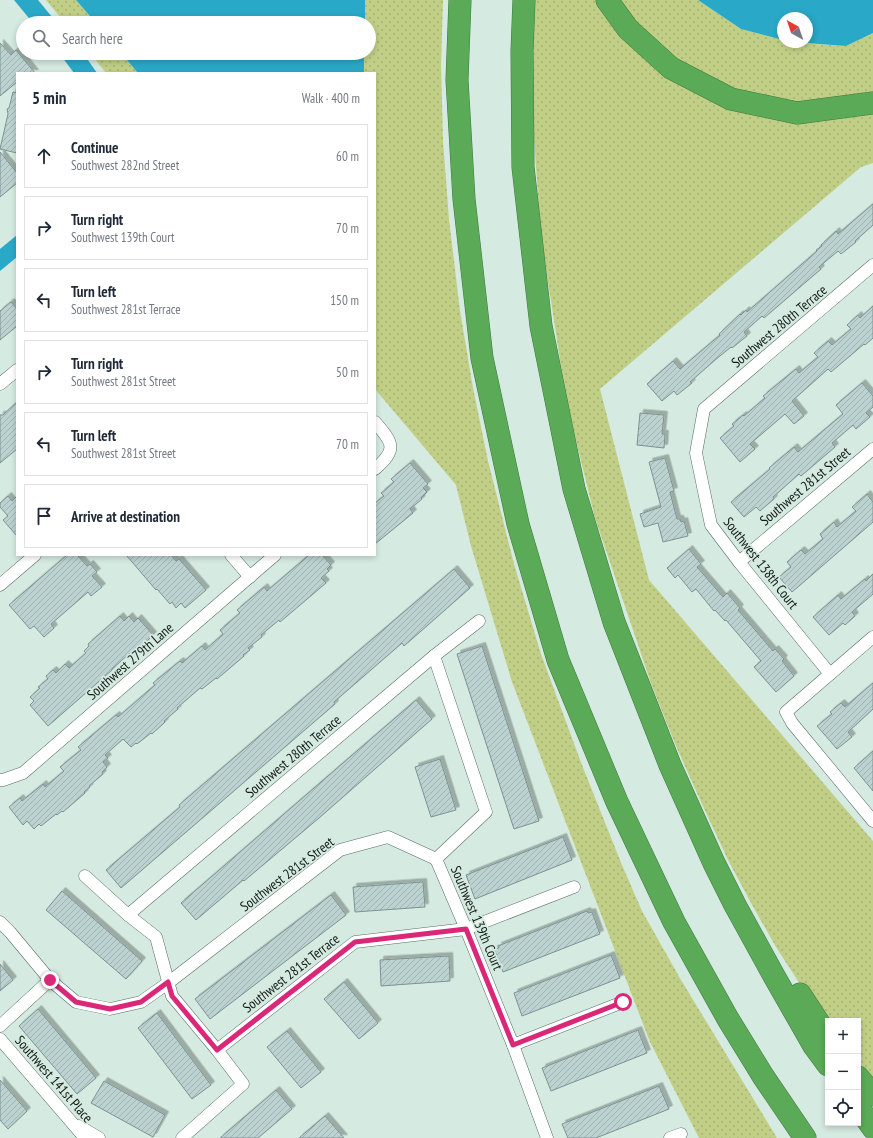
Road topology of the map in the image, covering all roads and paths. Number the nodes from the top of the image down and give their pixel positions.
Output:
1 (460, 0) edge
2 (524, 0) edge
3 (607, 0) edge
4 (873, 103) edge
5 (873, 265) edge
6 (16, 371) edge
7 (0, 384) edge
8 (704, 409) joint
9 (376, 423) edge
10 (873, 449) edge
11 (376, 468) edge
12 (34, 556) edge
13 (232, 556) edge
14 (274, 556) edge
15 (739, 562) junction
16 (250, 577) junction
17 (0, 585) edge
18 (479, 621) dead end
19 (873, 637) edge
20 (434, 656) junction
21 (830, 674) junction
22 (0, 780) edge
23 (873, 821) edge
24 (436, 859) junction
25 (85, 876) dead end
26 (574, 888) dead end
27 (736, 905) junction
28 (128, 914) junction
29 (0, 922) edge
30 (466, 929) junction
31 (50, 980) junction
32 (168, 982) junction
33 (623, 1002) dead end
34 (0, 1026) edge
35 (825, 1031) edge
36 (0, 1038) edge
37 (513, 1045) junction
38 (217, 1050) junction
39 (825, 1061) edge
40 (764, 1076) junction
41 (861, 1081) edge
42 (873, 1095) edge
43 (861, 1111) edge
44 (71, 1122) junction
45 (873, 1128) edge
46 (85, 1138) edge
47 (100, 1138) edge
48 (182, 1138) edge
49 (548, 1138) edge
50 (787, 1138) edge
51 (805, 1138) edge

1 - 40 highway
2 - 27 highway
3 - 4 highway
5 - 8 street, Southwest 280th Terrace
6 - 7 street
8 - 15 street, Southwest 138th Court
9 - 11 street
10 - 15 street, Southwest 281st Street
12 - 17 street
13 - 16 street
14 - 16 street, Southwest 279th Lane
15 - 21 street, Southwest 138th Court
16 - 22 street, Southwest 279th Lane
18 - 20 street, Southwest 280th Terrace
19 - 21 street
20 - 24 street, Southwest 139th Court
20 - 28 street, Southwest 280th Terrace
21 - 23 street
24 - 30 street, Southwest 139th Court
24 - 32 street, Southwest 281st Street
25 - 28 street
26 - 30 street, Southwest 281st Terrace
27 - 35 highway
27 - 39 highway
28 - 32 street
29 - 31 street
30 - 37 street, Southwest 139th Court
30 - 38 street, Southwest 281st Terrace
31 - 32 street, Southwest 281st Street
31 - 34 street
32 - 38 street
33 - 37 street
36 - 44 street, Southwest 141st Place
37 - 49 street, Southwest 139th Court
38 - 48 street
40 - 50 highway
40 - 51 highway
41 - 42 highway
43 - 45 highway
44 - 46 street, Southwest 141st Place
44 - 47 street

